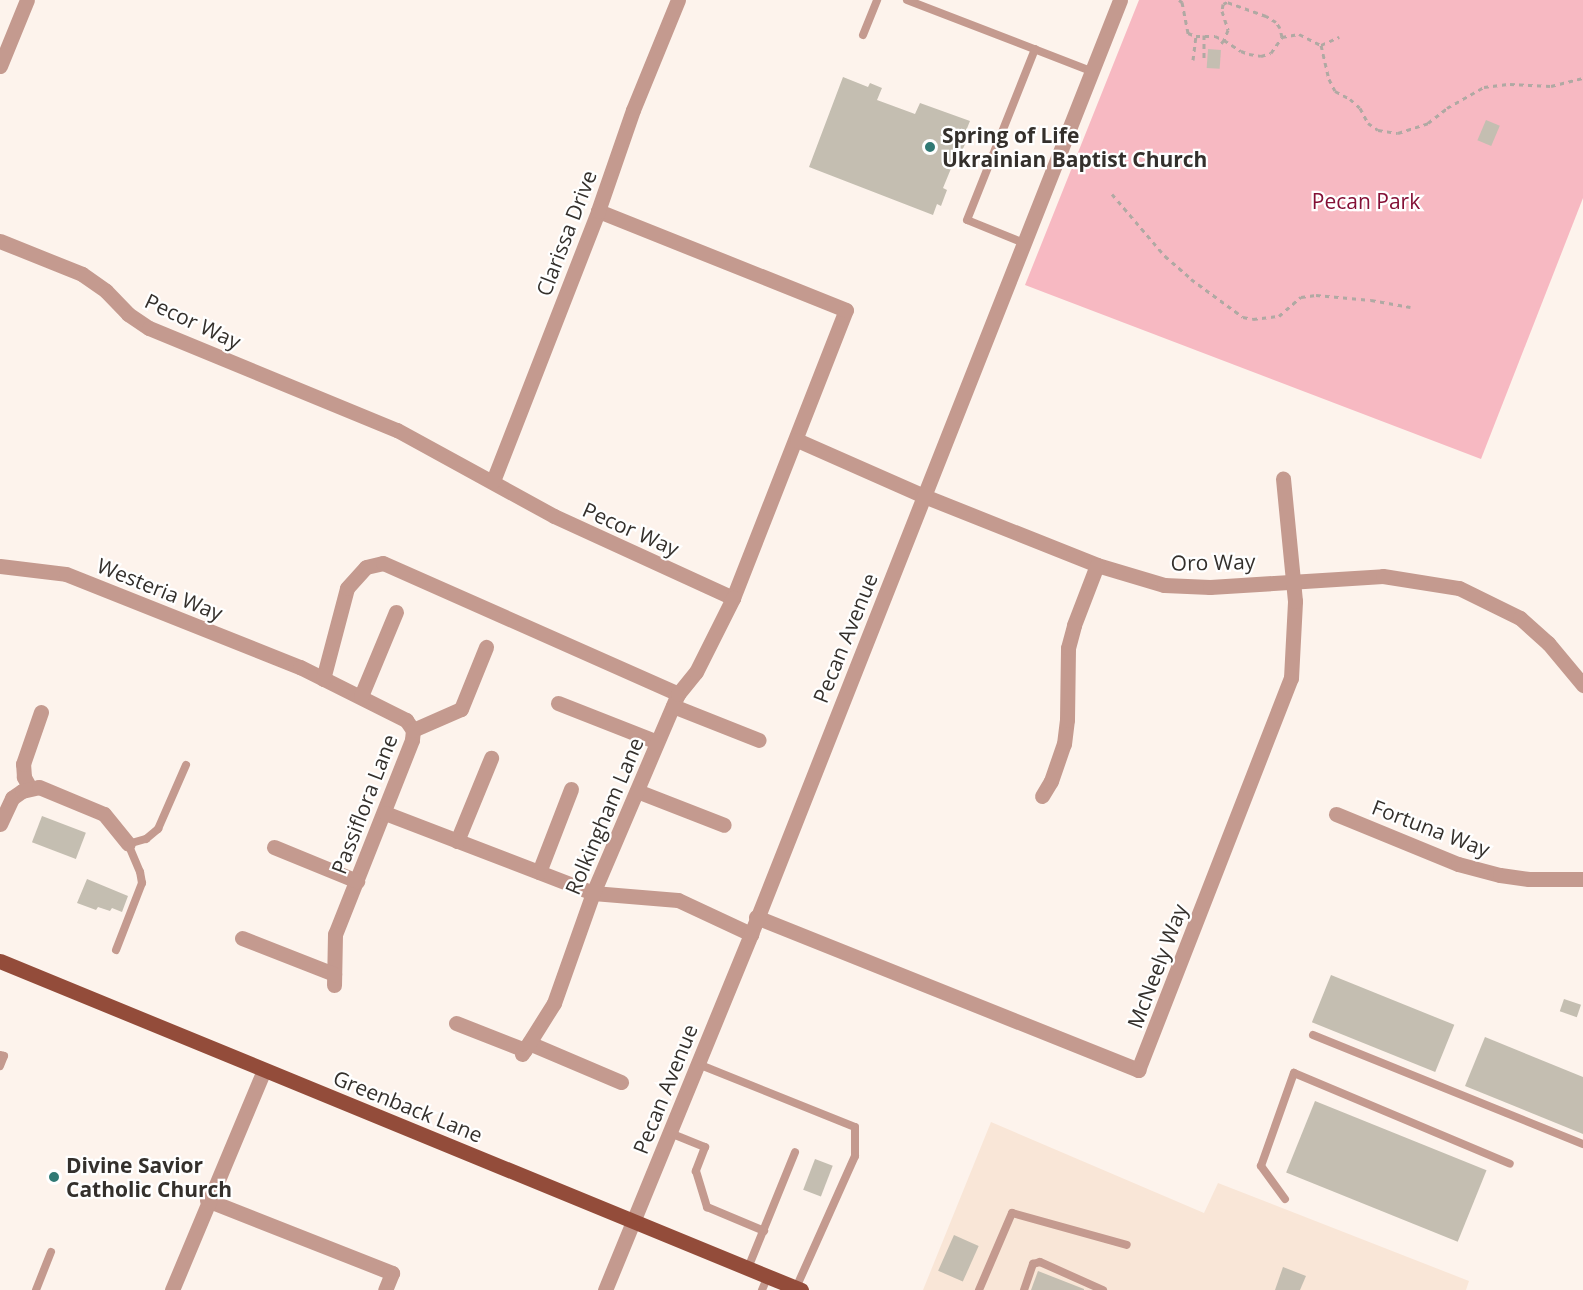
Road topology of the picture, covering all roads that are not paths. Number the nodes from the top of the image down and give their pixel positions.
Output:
1 (27, 0) edge
2 (678, 0) edge
3 (877, 0) edge
4 (907, 0) edge
5 (1119, 0) edge
6 (863, 35) dead end
7 (1035, 49) junction
8 (0, 66) edge
9 (1091, 71) junction
10 (598, 211) junction
11 (0, 241) edge
12 (1024, 243) junction
13 (797, 440) junction
14 (1283, 479) dead end
15 (493, 481) junction
16 (924, 496) junction
17 (1097, 565) junction
18 (0, 566) edge
19 (1292, 581) junction
20 (733, 598) junction
21 (396, 612) dead end
22 (486, 647) dead end
23 (300, 667) joint
24 (323, 679) junction
25 (1582, 682) edge
26 (361, 696) junction
27 (676, 700) junction
28 (558, 703) dead end
29 (41, 712) dead end
30 (413, 730) junction
31 (759, 740) dead end
32 (657, 742) junction
33 (491, 758) dead end
34 (186, 765) dead end
35 (30, 788) junction
36 (571, 789) dead end
37 (637, 790) junction
38 (1042, 796) dead end
39 (385, 813) junction
40 (1336, 814) dead end
41 (0, 824) edge
42 (724, 825) dead end
43 (457, 841) junction
44 (128, 844) junction
45 (274, 848) dead end
46 (538, 872) junction
47 (1583, 879) edge
48 (357, 881) junction
49 (593, 893) junction
50 (756, 916) junction
51 (751, 934) junction
52 (242, 938) dead end
53 (116, 950) dead end
54 (0, 961) edge
55 (456, 1023) dead end
56 (1313, 1035) dead end
57 (526, 1049) junction
58 (0, 1055) edge
59 (698, 1064) junction
60 (0, 1066) edge
61 (264, 1070) junction
62 (621, 1082) dead end
63 (670, 1133) junction
64 (1583, 1144) edge
65 (795, 1152) dead end
66 (1510, 1164) dead end
67 (1285, 1199) dead end
68 (207, 1200) junction
69 (635, 1222) junction
70 (764, 1231) junction
71 (1127, 1245) dead end
72 (51, 1252) dead end
73 (748, 1268) junction
74 (765, 1283) edge
75 (799, 1289) edge
76 (36, 1290) edge
77 (172, 1290) edge
78 (385, 1290) edge
79 (605, 1290) edge
80 (979, 1290) edge
81 (1024, 1290) edge
82 (1103, 1290) edge

1 - 8 street
2 - 10 street, Clarissa Drive
3 - 6 lane
4 - 7 lane
5 - 9 street, Pecan Avenue
7 - 9 lane
7 - 12 lane
9 - 12 street, Pecan Avenue
10 - 13 street
10 - 15 street, Clarissa Drive
11 - 15 street, Pecor Way
12 - 16 street, Pecan Avenue
13 - 16 street, Oro Way
13 - 20 street
14 - 19 street, McNeely Way
15 - 20 street, Pecor Way
16 - 17 street, Oro Way
16 - 50 street, Pecan Avenue
17 - 19 street, Oro Way
17 - 38 street
18 - 23 street, Westeria Way
19 - 25 street, Oro Way
19 - 50 street, McNeely Way
20 - 27 street, Rolkingham Lane
21 - 26 street
22 - 30 street
23 - 24 street, Passiflora Lane
24 - 26 street, Passiflora Lane
24 - 27 street
26 - 30 street, Passiflora Lane
27 - 31 street
27 - 32 street, Rolkingham Lane
28 - 32 street
29 - 35 street
30 - 39 street, Passiflora Lane
32 - 37 street, Rolkingham Lane
33 - 43 street
34 - 44 lane
35 - 41 street
35 - 44 street
36 - 46 street
37 - 42 street
37 - 49 street, Rolkingham Lane
39 - 43 street
39 - 48 street, Passiflora Lane
40 - 47 street, Fortuna Way
43 - 46 street
44 - 53 lane
45 - 48 street
46 - 49 street
48 - 52 street, Passiflora Lane
49 - 51 street
49 - 57 street, Rolkingham Lane
50 - 51 street, Pecan Avenue
51 - 59 street, Pecan Avenue
54 - 61 main road, Greenback Lane
55 - 57 street
56 - 64 lane
57 - 62 street
58 - 60 lane
59 - 63 street, Pecan Avenue
59 - 75 lane
61 - 68 street
61 - 69 main road, Greenback Lane
63 - 69 street, Pecan Avenue
63 - 70 lane
65 - 70 lane
66 - 67 lane
68 - 77 street
68 - 78 street
69 - 73 main road, Greenback Lane
69 - 79 street, Pecan Avenue
70 - 73 lane
71 - 80 lane
72 - 76 lane
73 - 74 main road, Greenback Lane
74 - 75 main road, Greenback Lane
81 - 82 lane

